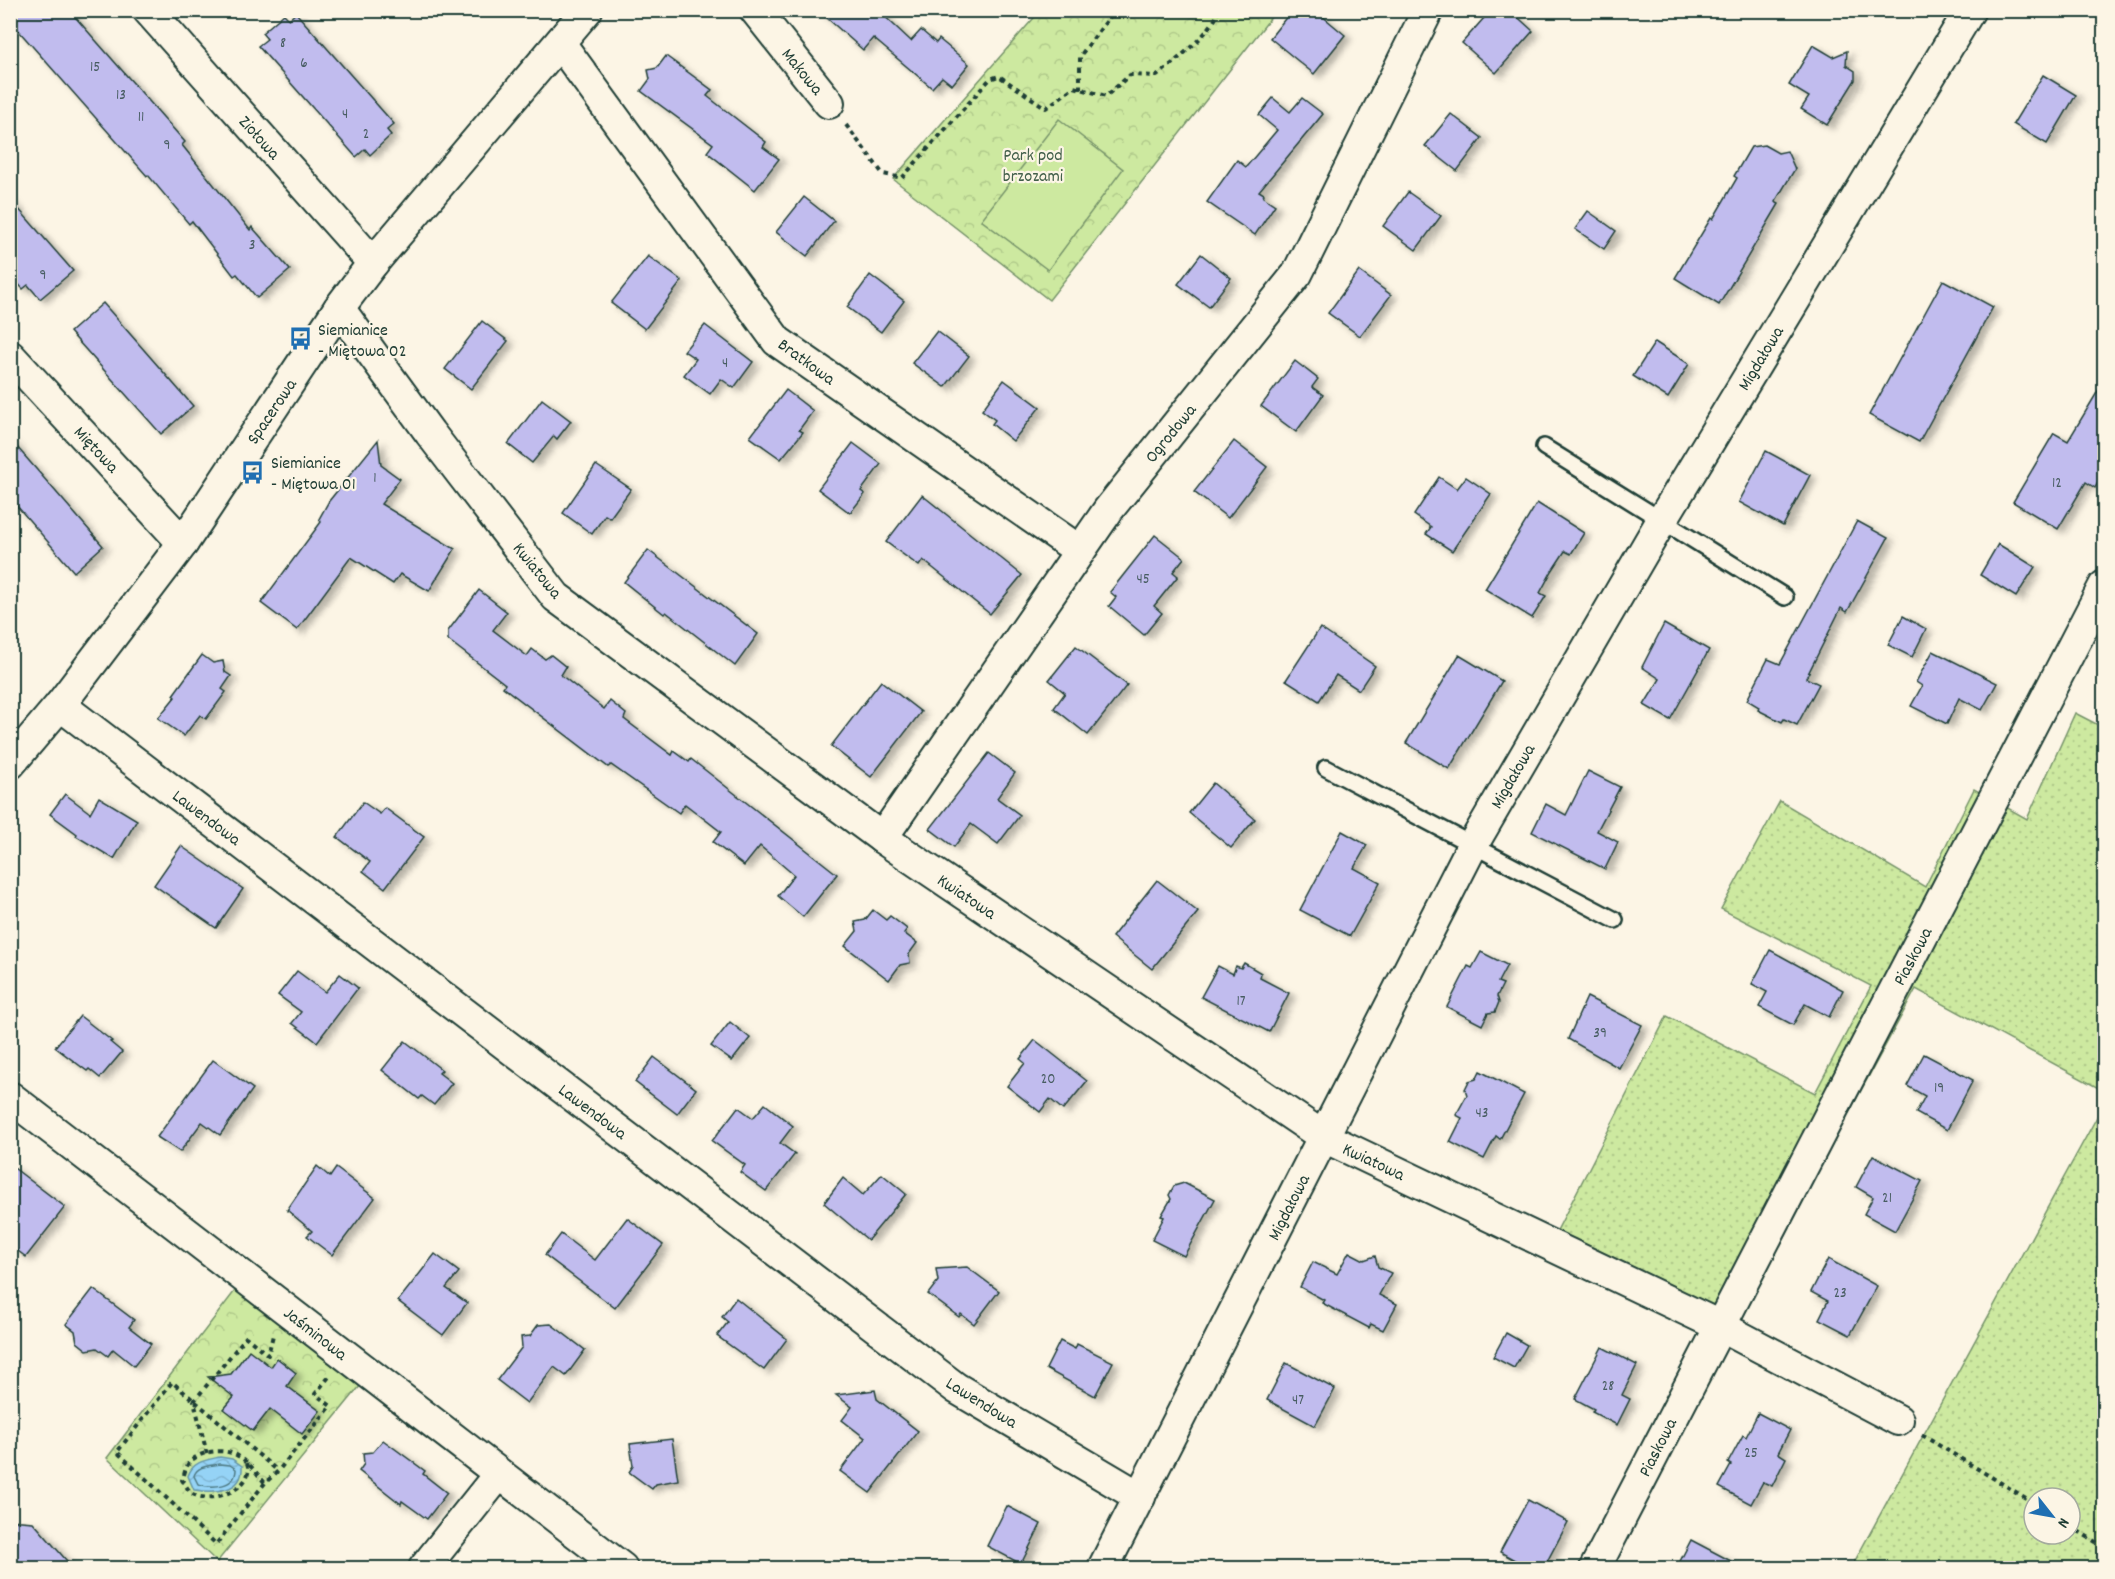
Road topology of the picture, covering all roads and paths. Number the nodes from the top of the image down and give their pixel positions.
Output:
1 (148, 10) edge
2 (587, 10) edge
3 (755, 10) edge
4 (1114, 10) edge
5 (1219, 10) edge
6 (1970, 10) edge
7 (1419, 14) edge
8 (560, 43) junction
9 (1080, 89) junction
10 (829, 103) joint
11 (373, 263) junction
12 (339, 309) junction
13 (10, 356) edge
14 (1544, 447) dead end
15 (1662, 520) junction
16 (183, 543) junction
17 (1080, 551) junction
18 (2104, 586) edge
19 (1785, 597) dead end
20 (60, 705) junction
21 (10, 764) edge
22 (1326, 768) dead end
23 (882, 838) junction
24 (1472, 845) junction
25 (1615, 920) dead end
26 (10, 1096) edge
27 (1324, 1137) junction
28 (281, 1305) junction
29 (1720, 1326) junction
30 (194, 1401) junction
31 (331, 1406) dead end
32 (1898, 1420) joint
33 (207, 1454) junction
34 (247, 1463) junction
35 (278, 1471) junction
36 (500, 1474) junction
37 (265, 1483) junction
38 (2022, 1496) edge
39 (1140, 1497) junction
40 (2082, 1533) edge
41 (2104, 1547) edge
42 (424, 1569) edge
43 (622, 1569) edge
44 (1103, 1569) edge
45 (1595, 1569) edge

1 - 11 street, Ziołowa
2 - 8 street, Spacerowa
3 - 10 street, Makowa
4 - 9 path
5 - 9 path
6 - 15 street, Migdałowa
7 - 17 street, Ogrodowa
8 - 11 street, Spacerowa
8 - 17 street, Bratkowa
9 - 10 path
11 - 12 street, Spacerowa
12 - 16 street, Spacerowa
12 - 23 street, Kwiatowa
13 - 16 street, Miętowa
14 - 15 lane
15 - 19 lane
15 - 24 street, Migdałowa
16 - 20 street, Spacerowa
17 - 23 street, Ogrodowa
18 - 29 street, Piaskowa
20 - 21 street, Spacerowa
20 - 39 street, Lawendowa
22 - 24 lane
23 - 27 street, Kwiatowa
24 - 25 lane
24 - 27 street, Migdałowa
26 - 28 street, Jaśminowa
27 - 29 street, Kwiatowa
27 - 39 street, Migdałowa
28 - 30 path
28 - 36 street, Jaśminowa
29 - 32 street
29 - 45 street, Piaskowa
30 - 33 path
30 - 35 path
30 - 37 path
31 - 35 path
32 - 38 path
33 - 34 path
33 - 34 path
34 - 37 path
35 - 37 path
36 - 42 street
36 - 43 street, Jaśminowa
39 - 44 street, Migdałowa
40 - 41 path

